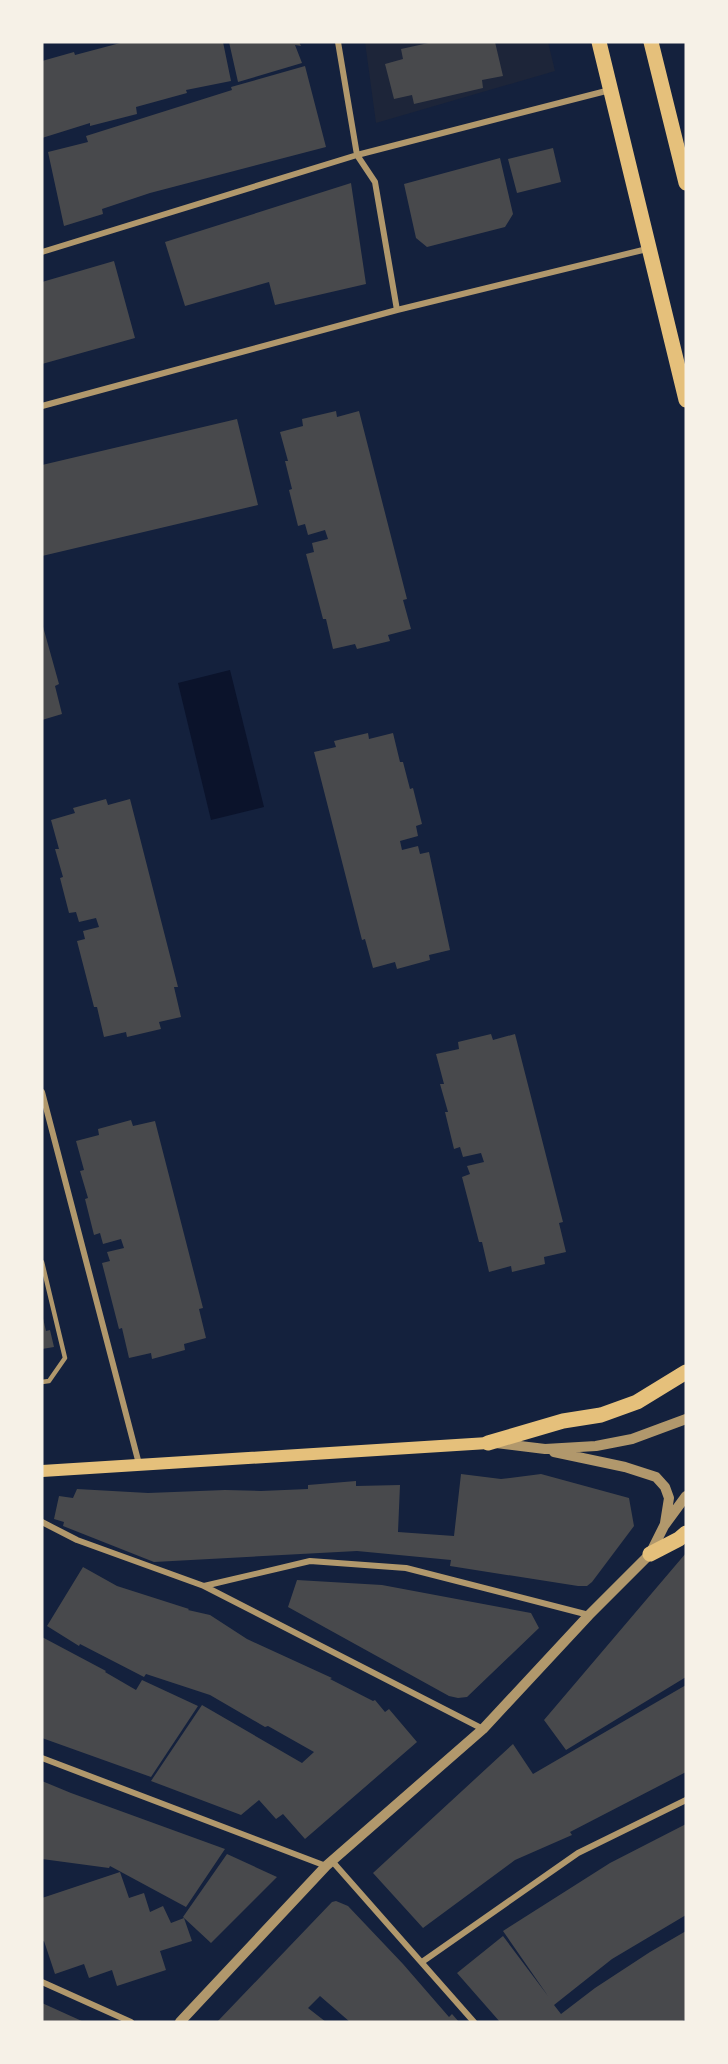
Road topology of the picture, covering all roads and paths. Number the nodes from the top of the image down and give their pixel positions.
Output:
1 (338, 42) edge
2 (599, 42) edge
3 (651, 42) edge
4 (611, 90) junction
5 (357, 154) junction
6 (686, 183) edge
7 (648, 249) junction
8 (42, 252) edge
9 (398, 310) junction
10 (686, 400) edge
11 (42, 406) edge
12 (42, 1092) edge
13 (42, 1262) edge
14 (686, 1372) edge
15 (42, 1382) edge
16 (686, 1419) edge
17 (488, 1443) junction
18 (545, 1449) junction
19 (139, 1464) junction
20 (42, 1471) edge
21 (686, 1496) edge
22 (42, 1522) edge
23 (664, 1526) junction
24 (686, 1533) edge
25 (650, 1554) junction
26 (204, 1586) junction
27 (589, 1615) junction
28 (483, 1729) junction
29 (42, 1758) edge
30 (686, 1800) edge
31 (329, 1863) junction
32 (422, 1962) junction
33 (42, 1982) edge
34 (131, 2022) edge
35 (180, 2022) edge
36 (474, 2022) edge

1 - 5 street
2 - 4 main road
3 - 6 main road
4 - 5 street
4 - 7 main road
5 - 8 street
5 - 9 street
7 - 9 street
7 - 10 main road
9 - 11 street
12 - 19 street
13 - 15 lane
14 - 17 main road
16 - 18 street
17 - 18 street
17 - 19 main road
18 - 23 street
19 - 20 main road
21 - 23 street
22 - 26 street
23 - 25 street
24 - 25 main road
25 - 27 street
26 - 27 street
26 - 28 street
27 - 28 street
28 - 31 street
29 - 31 street
30 - 32 street
31 - 32 street
31 - 35 street
32 - 36 street
33 - 34 street

